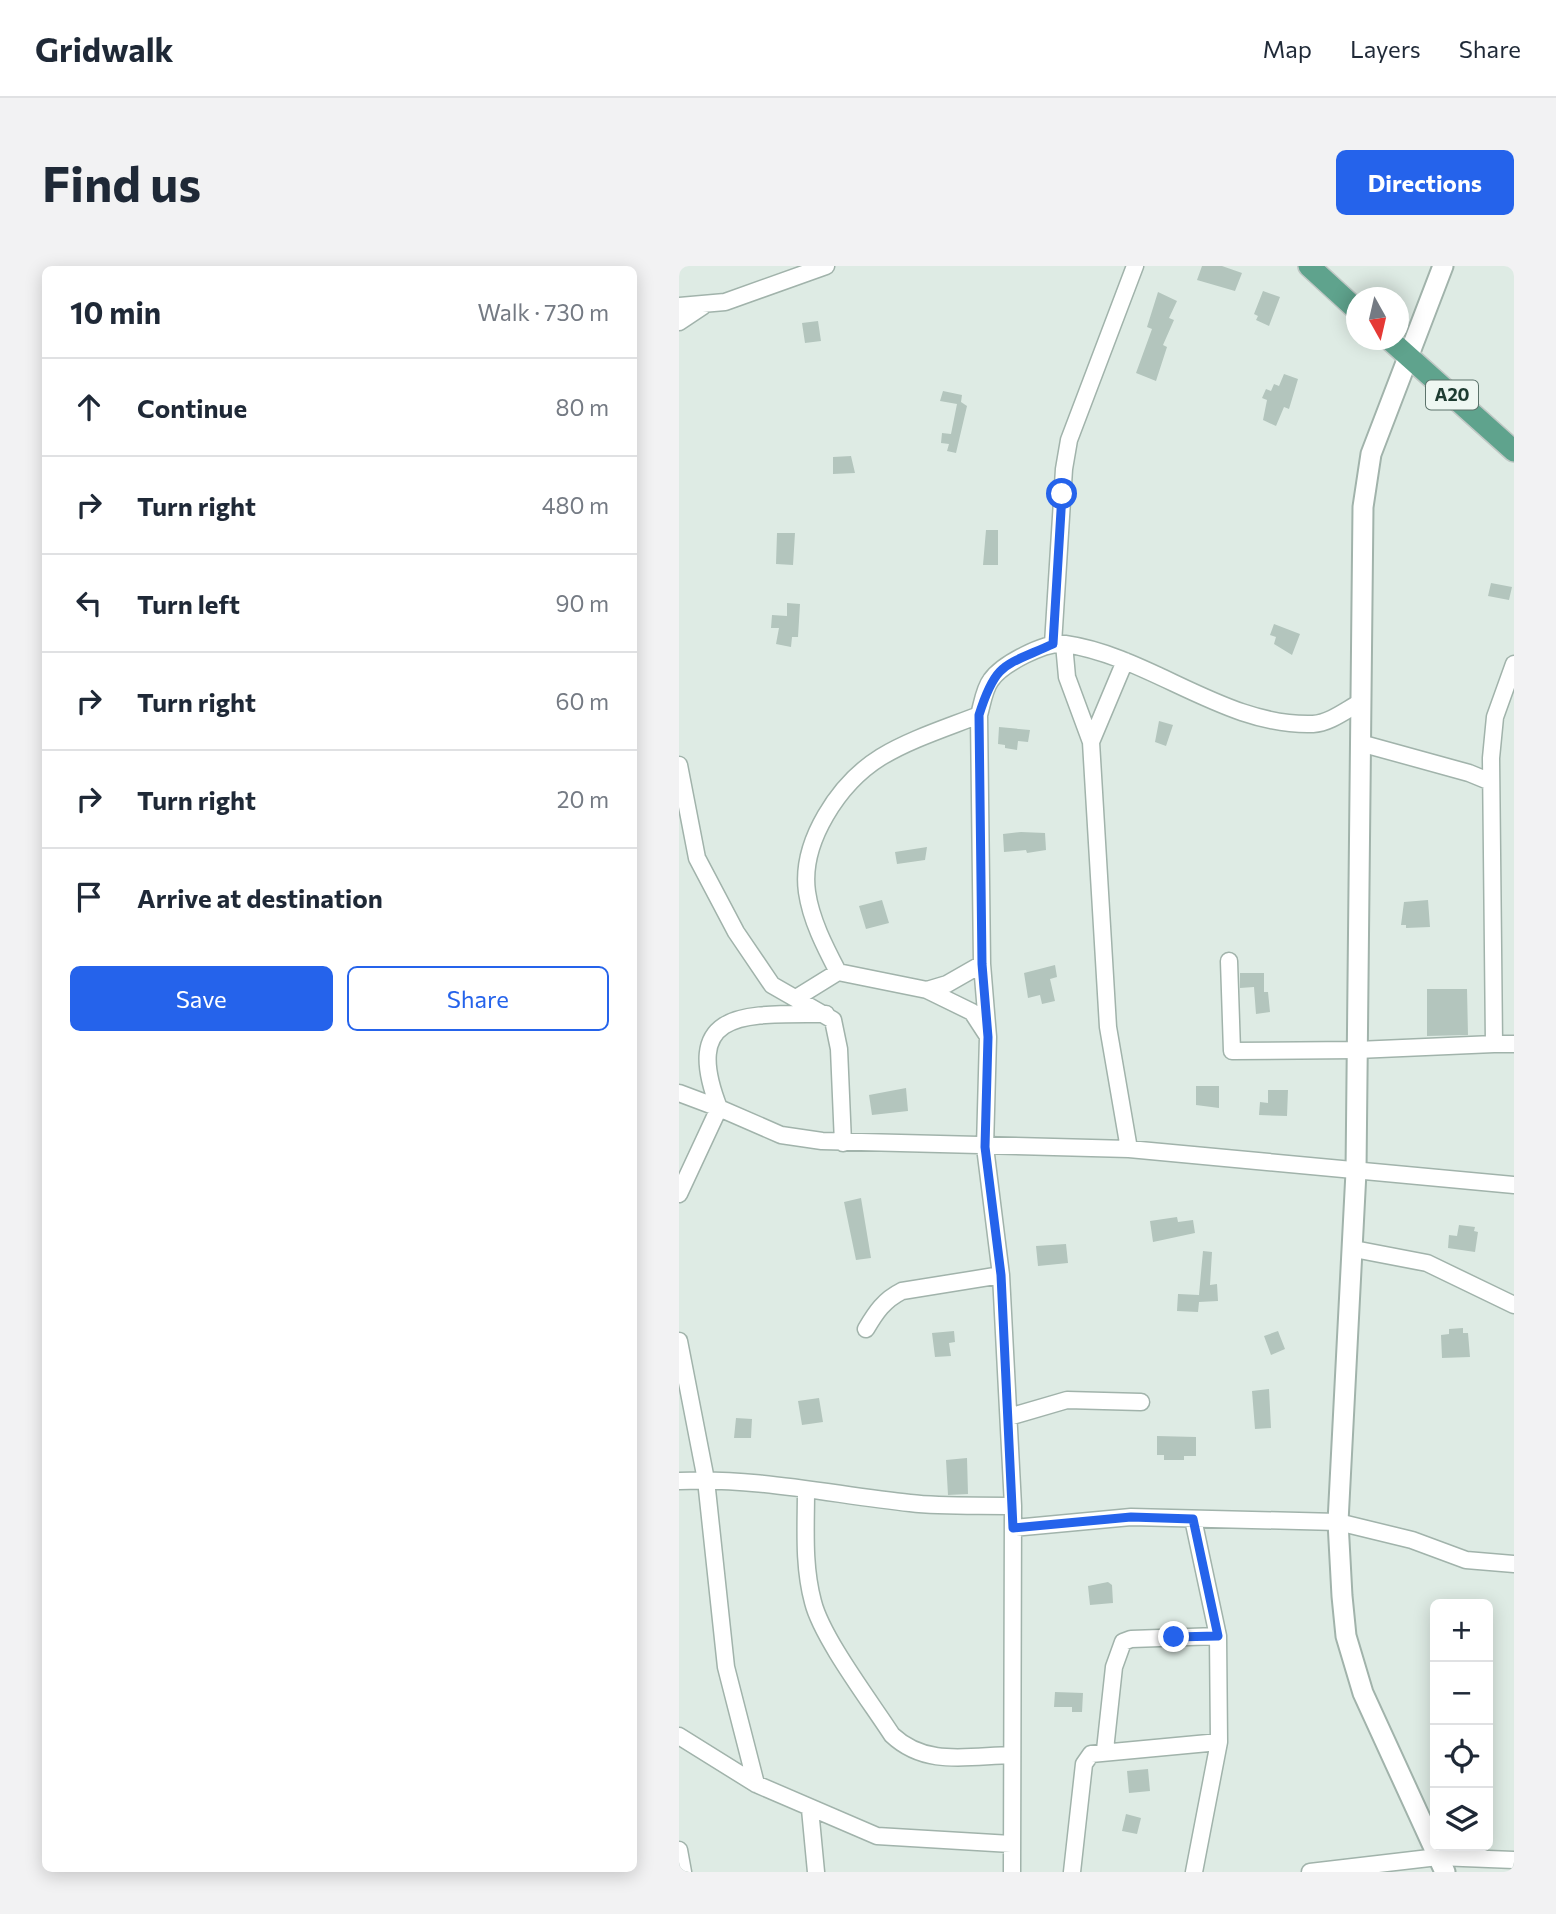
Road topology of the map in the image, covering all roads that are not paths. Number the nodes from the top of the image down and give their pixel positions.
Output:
1 (826, 266) edge
2 (1135, 266) edge
3 (1309, 266) edge
4 (1443, 266) edge
5 (1346, 301) edge
6 (704, 305) junction
7 (679, 306) edge
8 (679, 322) edge
9 (1401, 350) edge
10 (1408, 356) junction
11 (1514, 451) edge
12 (1059, 644) junction
13 (1125, 661) junction
14 (1514, 664) edge
15 (1361, 702) junction
16 (979, 715) junction
17 (1091, 742) junction
18 (1360, 743) junction
19 (679, 765) edge
20 (1491, 782) junction
21 (683, 814) edge
22 (1229, 961) dead end
23 (982, 964) junction
24 (838, 972) junction
25 (927, 990) junction
26 (796, 998) junction
27 (826, 1014) junction
28 (988, 1037) junction
29 (1494, 1044) junction
30 (1514, 1044) edge
31 (1357, 1050) junction
32 (679, 1093) edge
33 (719, 1108) junction
34 (843, 1143) junction
35 (985, 1147) junction
36 (1129, 1149) junction
37 (1356, 1172) junction
38 (1514, 1185) edge
39 (679, 1194) edge
40 (1355, 1249) junction
41 (1001, 1275) junction
42 (1514, 1305) edge
43 (866, 1329) dead end
44 (679, 1341) edge
45 (1141, 1402) dead end
46 (1009, 1417) junction
47 (706, 1480) junction
48 (679, 1481) edge
49 (806, 1490) junction
50 (1013, 1506) junction
51 (1193, 1519) junction
52 (1338, 1522) junction
53 (1013, 1528) junction
54 (1514, 1564) edge
55 (1218, 1636) junction
56 (679, 1736) edge
57 (1219, 1742) junction
58 (1105, 1750) junction
59 (1012, 1755) junction
60 (756, 1784) junction
61 (810, 1809) junction
62 (1011, 1844) junction
63 (679, 1850) edge
64 (1514, 1860) edge
65 (1442, 1864) edge
66 (683, 1872) edge
67 (815, 1872) edge
68 (1012, 1872) edge
69 (1072, 1872) edge
70 (1194, 1872) edge
71 (1310, 1872) edge

1 - 6 street
2 - 12 street
3 - 5 main road
4 - 10 street
6 - 7 street
6 - 8 street
9 - 10 main road, A20
10 - 11 main road, A20
10 - 15 street
12 - 13 street
12 - 16 street
12 - 17 street
13 - 15 street
13 - 17 street
14 - 20 street
15 - 18 street
16 - 23 street
16 - 24 street
17 - 36 street
18 - 20 street
18 - 31 street
19 - 21 street
20 - 29 street
21 - 26 street
22 - 31 street
23 - 25 street
23 - 28 street
24 - 25 street
24 - 26 street
25 - 28 street
26 - 27 street
27 - 33 street
27 - 34 street
28 - 35 street
29 - 30 street
29 - 31 street
31 - 37 street
32 - 33 street
33 - 34 street
33 - 39 street
34 - 35 street
35 - 36 street
35 - 41 street
36 - 37 street
37 - 38 street
37 - 40 street
40 - 42 street
40 - 52 street
41 - 43 street
41 - 46 street
44 - 47 street
45 - 46 street
46 - 50 street
47 - 48 street
47 - 49 street
47 - 60 street
49 - 50 street
49 - 59 street
50 - 53 street
51 - 52 street
51 - 53 street
51 - 55 street
52 - 54 street
52 - 65 street
53 - 59 street
55 - 57 street
55 - 58 street
56 - 60 street
57 - 58 street
57 - 70 street
58 - 69 street
59 - 62 street
60 - 61 street
61 - 62 street
61 - 67 street
62 - 68 street
63 - 66 street
64 - 65 street
65 - 71 street

